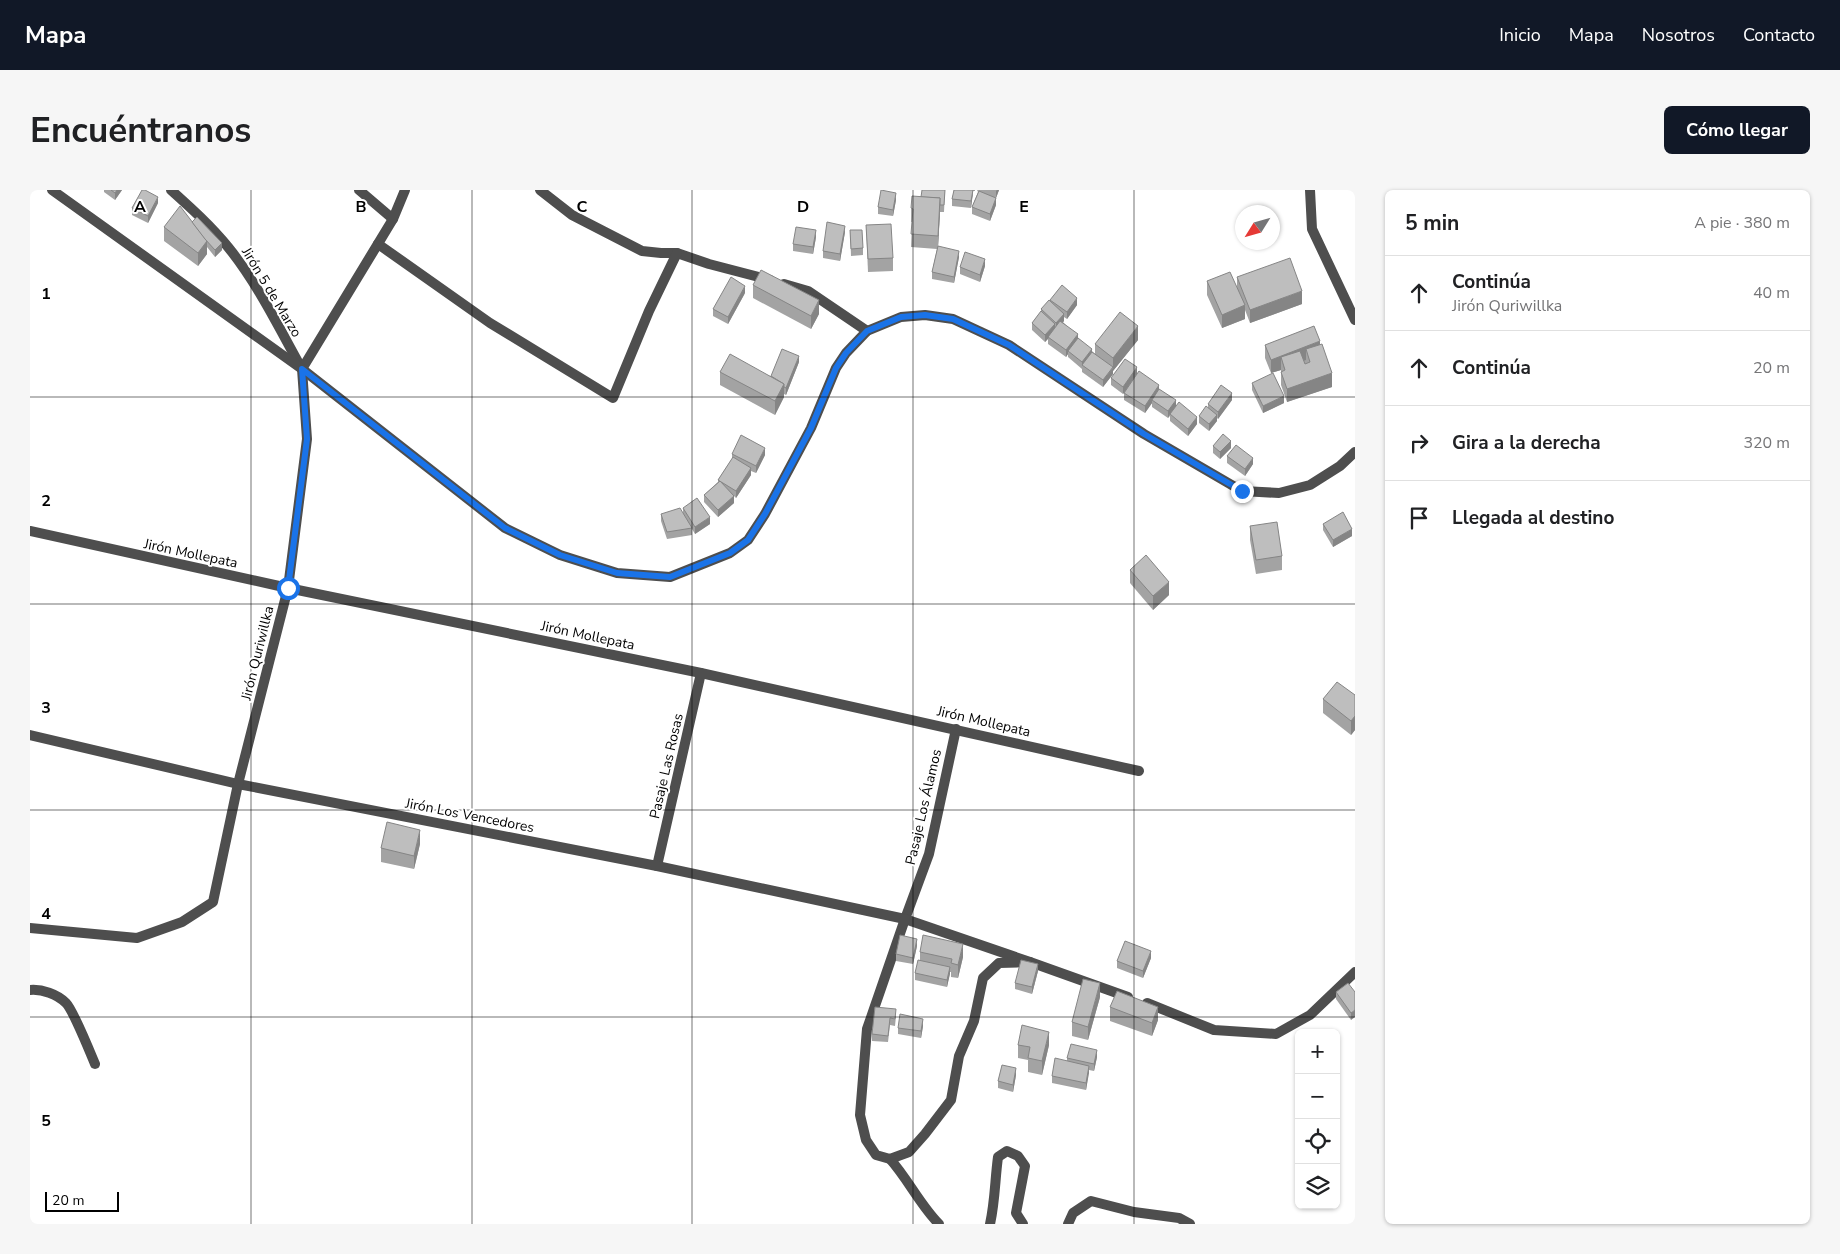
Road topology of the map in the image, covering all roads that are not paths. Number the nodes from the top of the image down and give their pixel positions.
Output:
1 (52, 190) edge
2 (172, 190) edge
3 (359, 190) edge
4 (405, 190) edge
5 (540, 190) edge
6 (1310, 190) edge
7 (393, 219) junction
8 (378, 244) junction
9 (677, 253) junction
10 (1355, 320) edge
11 (867, 331) junction
12 (302, 369) junction
13 (1355, 452) edge
14 (30, 531) edge
15 (288, 588) junction
16 (701, 672) junction
17 (956, 729) junction
18 (30, 735) edge
19 (1139, 771) dead end
20 (238, 784) junction
21 (657, 866) junction
22 (905, 919) junction
23 (30, 928) edge
24 (1030, 962) junction
25 (1355, 972) edge
26 (30, 990) edge
27 (95, 1064) dead end
28 (890, 1159) junction
29 (938, 1224) edge
30 (990, 1224) edge
31 (1023, 1224) edge
32 (1068, 1224) edge
33 (1190, 1224) edge

1 - 12 street
2 - 12 street, Jirón 5 de Marzo
3 - 7 street
4 - 7 street
5 - 9 street
6 - 10 street
7 - 8 street
8 - 9 street
8 - 12 street
9 - 11 street
11 - 12 street
11 - 13 street
12 - 15 street, Jirón Quriwillka
14 - 15 street, Jirón Mollepata
15 - 16 street, Jirón Mollepata
15 - 20 street, Jirón Quriwillka
16 - 17 street, Jirón Mollepata
16 - 21 street, Pasaje Las Rosas
17 - 19 street, Jirón Mollepata
17 - 22 street, Pasaje Los Álamos
18 - 20 street, Jirón Los Vencedores
20 - 21 street, Jirón Los Vencedores
20 - 23 street, Jirón Quriwillka
21 - 22 street, Jirón Los Vencedores
22 - 24 street, Jirón Los Vencedores
22 - 28 street, Pasaje Los Álamos
24 - 25 street, Jirón Los Vencedores
24 - 28 street
26 - 27 street
28 - 29 street
30 - 31 street
32 - 33 street

